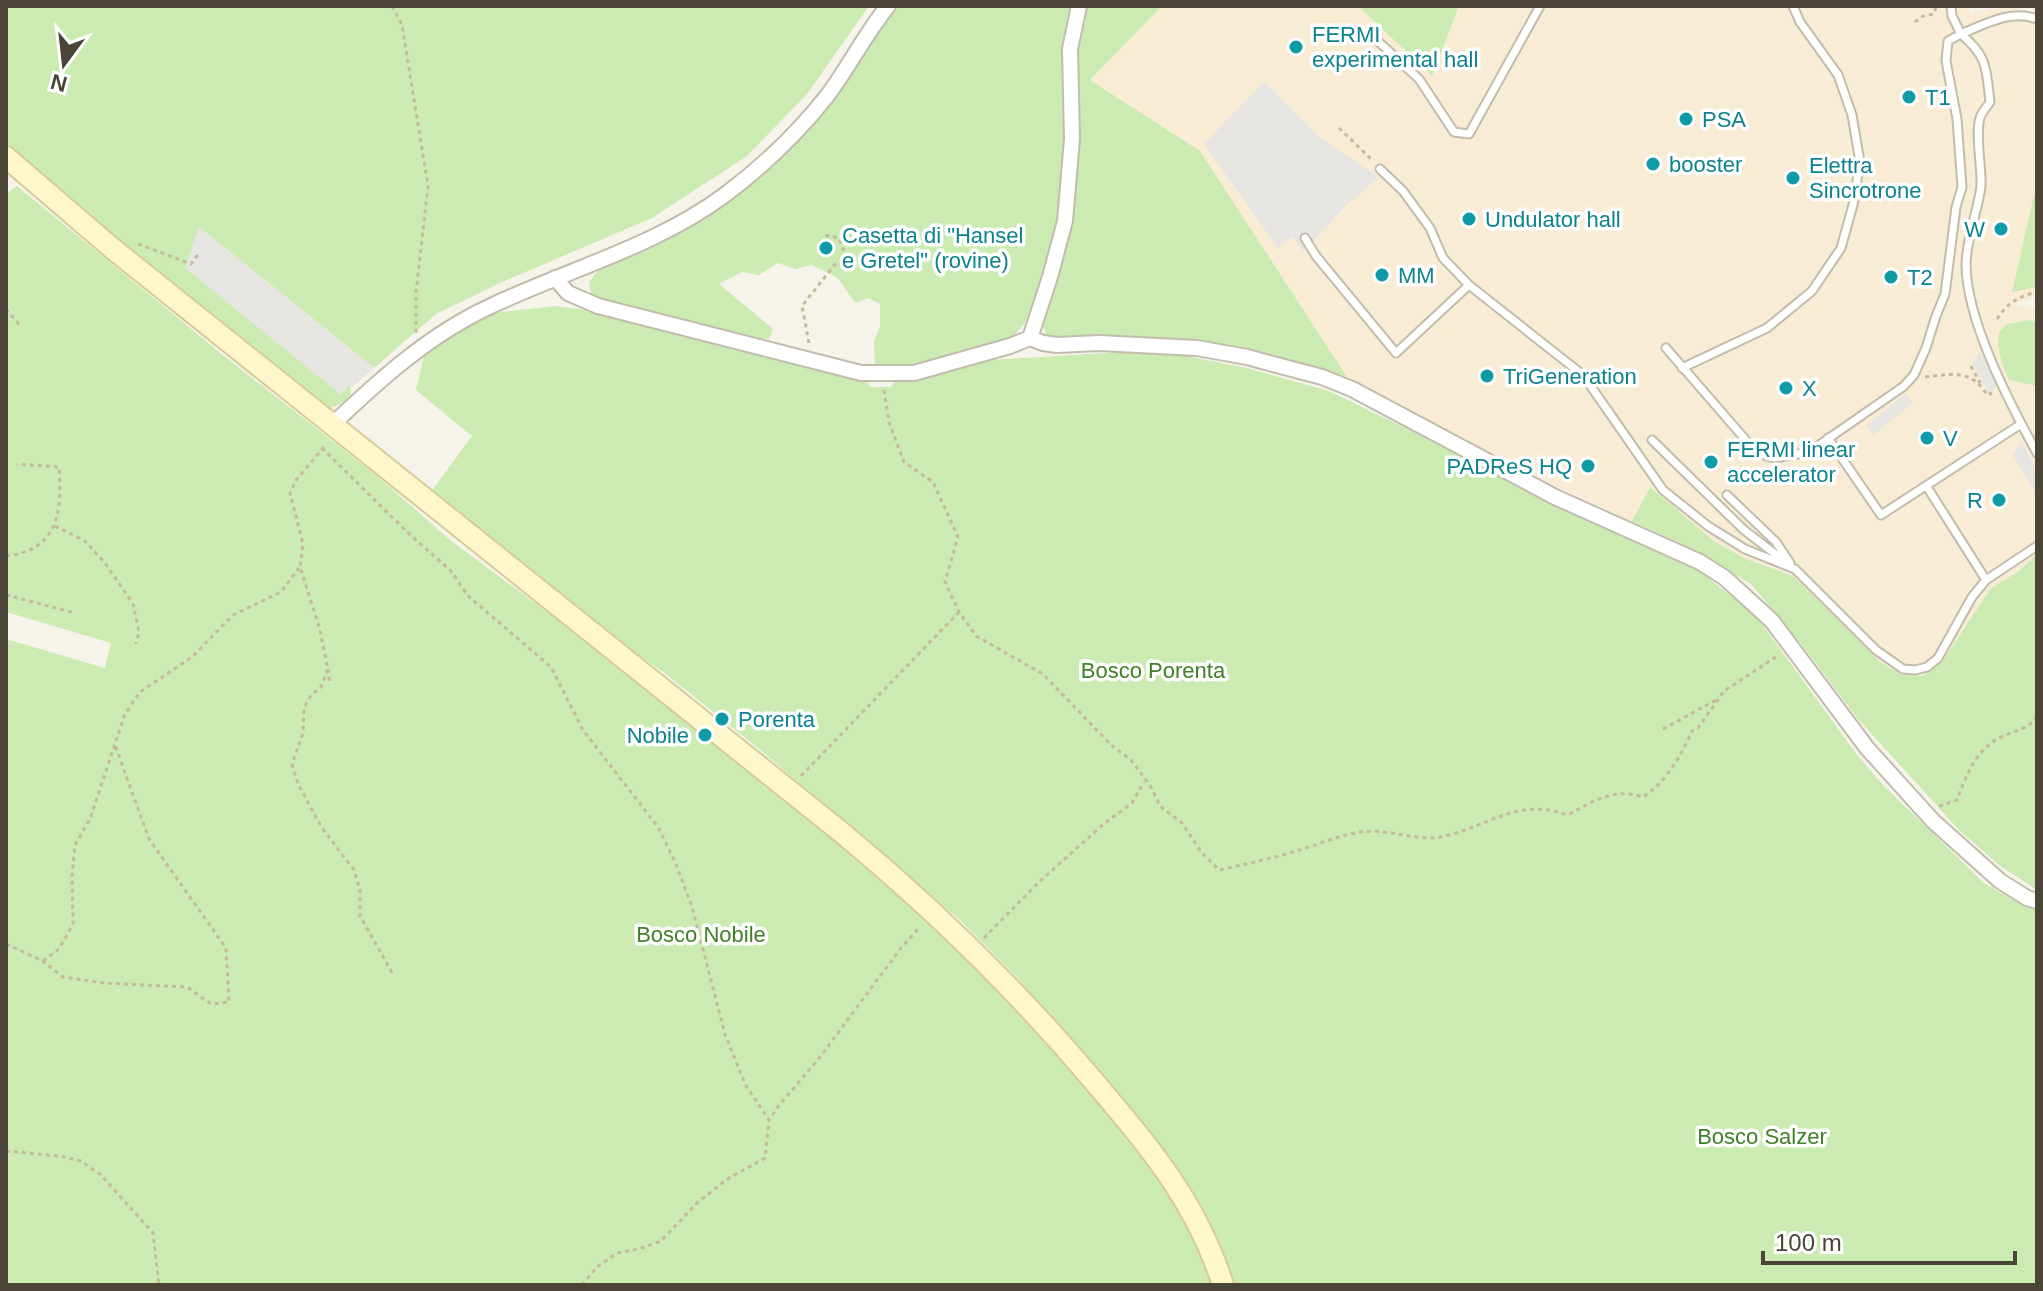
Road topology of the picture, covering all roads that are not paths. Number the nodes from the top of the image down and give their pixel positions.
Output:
1 (888, 6) edge
2 (1079, 6) edge
3 (1540, 6) edge
4 (1793, 6) edge
5 (1951, 6) edge
6 (2037, 19) edge
7 (1369, 33) dead end
8 (1961, 34) junction
9 (6, 157) edge
10 (1380, 169) road end
11 (1962, 187) junction
12 (1981, 187) junction
13 (1305, 238) dead end
14 (555, 278) junction
15 (1469, 285) junction
16 (1030, 338) junction
17 (1666, 348) dead end
18 (1682, 368) junction
19 (2021, 424) junction
20 (334, 428) junction
21 (1828, 438) junction
22 (1652, 440) dead end
23 (2037, 453) edge
24 (1927, 487) junction
25 (1727, 495) dead end
26 (2037, 546) edge
27 (1795, 569) junction
28 (1986, 580) junction
29 (2037, 901) edge
30 (1223, 1285) edge

1 - 14 street
2 - 16 street
3 - 7 lane
4 - 18 lane
5 - 8 lane
6 - 8 lane
8 - 11 lane
8 - 12 lane
9 - 20 main road
10 - 15 lane
11 - 12 lane
11 - 21 lane
12 - 19 lane
13 - 15 lane
14 - 16 street
14 - 20 street
15 - 27 lane
16 - 29 street
17 - 18 lane
18 - 21 lane
19 - 23 lane
19 - 24 lane
20 - 30 main road
21 - 24 lane
22 - 27 lane
24 - 28 lane
25 - 27 lane
26 - 28 lane
27 - 28 lane

